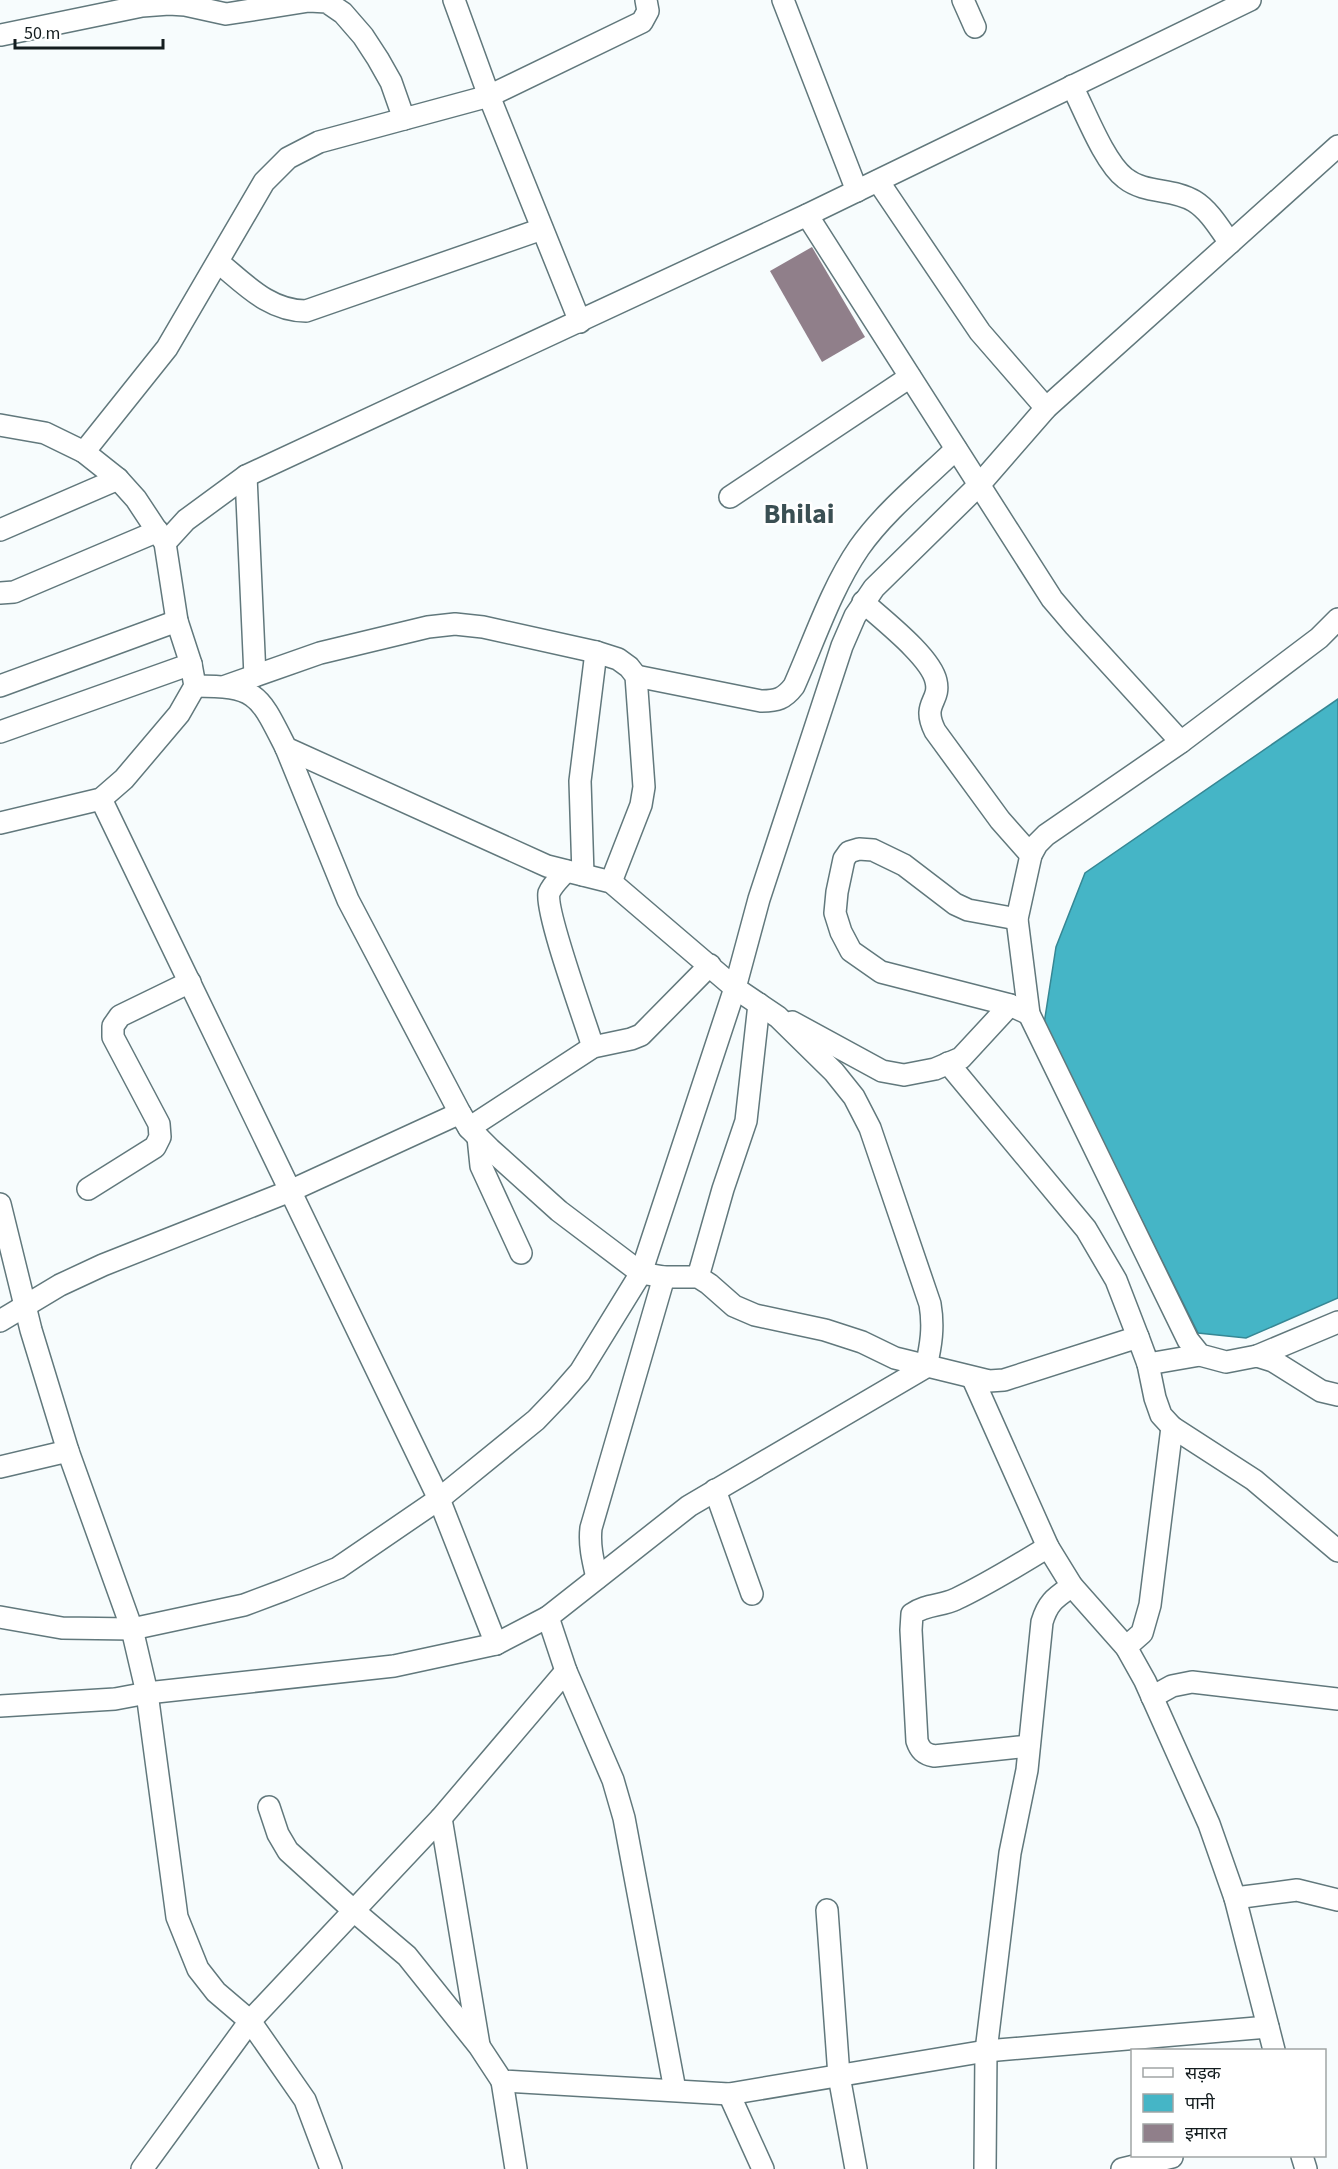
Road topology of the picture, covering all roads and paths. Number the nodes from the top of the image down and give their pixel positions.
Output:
1 (454, 0) edge
2 (646, 0) edge
3 (783, 0) edge
4 (963, 0) edge
5 (1250, 0) edge
6 (310, 1) edge
7 (975, 27) dead end
8 (1, 35) edge
9 (1072, 86) junction
10 (489, 96) junction
11 (404, 119) junction
12 (1338, 146) edge
13 (878, 181) junction
14 (857, 191) junction
15 (807, 215) junction
16 (542, 229) junction
17 (1230, 243) junction
18 (218, 262) junction
19 (580, 322) junction
20 (910, 377) junction
21 (1046, 408) junction
22 (0, 425) edge
23 (956, 449) junction
24 (84, 452) junction
25 (246, 476) junction
26 (118, 479) junction
27 (979, 485) junction
28 (730, 497) dead end
29 (0, 530) edge
30 (161, 537) junction
31 (0, 593) edge
32 (863, 602) junction
33 (1338, 619) edge
34 (177, 621) junction
35 (596, 652) junction
36 (191, 664) junction
37 (255, 676) junction
38 (636, 676) junction
39 (0, 686) edge
40 (195, 686) junction
41 (226, 686) junction
42 (0, 732) edge
43 (1181, 742) junction
44 (286, 748) junction
45 (102, 799) junction
46 (0, 823) edge
47 (1030, 855) junction
48 (574, 873) junction
49 (611, 882) junction
50 (1017, 919) junction
51 (710, 965) junction
52 (190, 982) junction
53 (735, 988) junction
54 (759, 1004) junction
55 (1010, 1005) junction
56 (1029, 1014) junction
57 (778, 1017) junction
58 (593, 1047) junction
59 (948, 1063) junction
60 (469, 1126) junction
61 (88, 1189) dead end
62 (290, 1191) junction
63 (0, 1204) edge
64 (521, 1253) dead end
65 (641, 1273) junction
66 (664, 1277) junction
67 (698, 1277) junction
68 (25, 1307) junction
69 (0, 1321) edge
70 (1338, 1323) edge
71 (1138, 1337) junction
72 (1200, 1354) junction
73 (1257, 1356) junction
74 (1148, 1364) junction
75 (926, 1367) junction
76 (973, 1379) junction
77 (1338, 1395) edge
78 (1172, 1427) junction
79 (68, 1451) junction
80 (0, 1467) edge
81 (715, 1490) junction
82 (439, 1499) junction
83 (1048, 1547) junction
84 (1338, 1551) edge
85 (597, 1578) junction
86 (1072, 1586) junction
87 (752, 1594) dead end
88 (0, 1617) edge
89 (548, 1617) junction
90 (132, 1629) junction
91 (496, 1644) junction
92 (1126, 1647) junction
93 (566, 1671) junction
94 (147, 1693) junction
95 (1152, 1697) junction
96 (1338, 1699) edge
97 (0, 1706) edge
98 (1029, 1746) junction
99 (269, 1807) dead end
100 (441, 1818) junction
101 (1235, 1898) junction
102 (1338, 1900) edge
103 (354, 1911) junction
104 (827, 1911) dead end
105 (250, 2021) junction
106 (1268, 2027) junction
107 (479, 2046) junction
108 (1274, 2049) edge
109 (986, 2051) junction
110 (839, 2076) junction
111 (502, 2081) junction
112 (675, 2090) junction
113 (729, 2094) junction
114 (1172, 2157) dead end
115 (142, 2169) edge
116 (331, 2169) edge
117 (516, 2169) edge
118 (763, 2169) edge
119 (856, 2169) edge
120 (985, 2169) edge
121 (1122, 2169) edge

1 - 10 street
2 - 10 street
3 - 14 street
4 - 7 street
5 - 9 street
6 - 8 street
6 - 11 street
9 - 13 street
9 - 17 street
10 - 11 street
10 - 16 street
11 - 18 street
12 - 17 street
13 - 14 street
13 - 21 street
14 - 15 street
15 - 19 street
15 - 20 street
16 - 18 street
16 - 19 street
17 - 21 street
18 - 24 street
19 - 25 street
20 - 23 street
20 - 28 street
21 - 27 street
22 - 24 street
23 - 27 street
23 - 38 street
24 - 26 street
25 - 30 street
25 - 37 street
26 - 29 street
26 - 30 street
27 - 32 street
27 - 43 street
30 - 31 street
30 - 34 street
32 - 47 street
32 - 53 street
33 - 43 street
34 - 36 street
34 - 39 street
35 - 37 street
35 - 38 street
35 - 48 street
36 - 40 street
36 - 42 street
37 - 41 street
38 - 49 street
40 - 41 street
40 - 45 street
41 - 44 street
43 - 47 street
44 - 48 street
44 - 60 street
45 - 46 street
45 - 52 street
47 - 50 street
48 - 49 street
48 - 58 street
49 - 51 street
50 - 55 street
50 - 56 street
51 - 53 street
51 - 58 street
52 - 61 street
52 - 62 street
53 - 54 street
53 - 65 street
54 - 57 street
54 - 67 street
55 - 56 street
55 - 59 street
56 - 72 street
57 - 59 street
57 - 75 street
58 - 60 street
59 - 71 street
60 - 62 street
60 - 64 street
60 - 65 street
62 - 68 street
62 - 82 street
63 - 68 street
65 - 66 street
65 - 82 street
66 - 67 street
66 - 85 street
67 - 75 street
68 - 69 street
68 - 79 street
70 - 73 street
71 - 74 street
71 - 76 street
72 - 73 street
72 - 74 street
73 - 77 street
74 - 78 street
75 - 76 street
75 - 81 street
76 - 83 street
78 - 84 street
78 - 92 street
79 - 80 street
79 - 90 street
81 - 85 street
81 - 87 street
82 - 90 street
82 - 91 street
83 - 86 street
83 - 98 street
85 - 89 street
86 - 92 street
86 - 98 street
88 - 90 street
89 - 91 street
89 - 93 street
90 - 94 street
91 - 94 street
92 - 95 street
93 - 100 street
93 - 112 street
94 - 97 street
94 - 105 street
95 - 96 street
95 - 101 street
98 - 109 street
99 - 103 street
100 - 103 street
100 - 107 street
101 - 102 street
101 - 106 street
103 - 105 street
103 - 107 street
104 - 110 street
105 - 115 street
105 - 116 street
106 - 108 street
106 - 109 street
107 - 111 street
109 - 110 street
109 - 120 street
110 - 113 street
110 - 119 street
111 - 112 street
111 - 117 street
112 - 113 street
113 - 118 street
114 - 121 street

